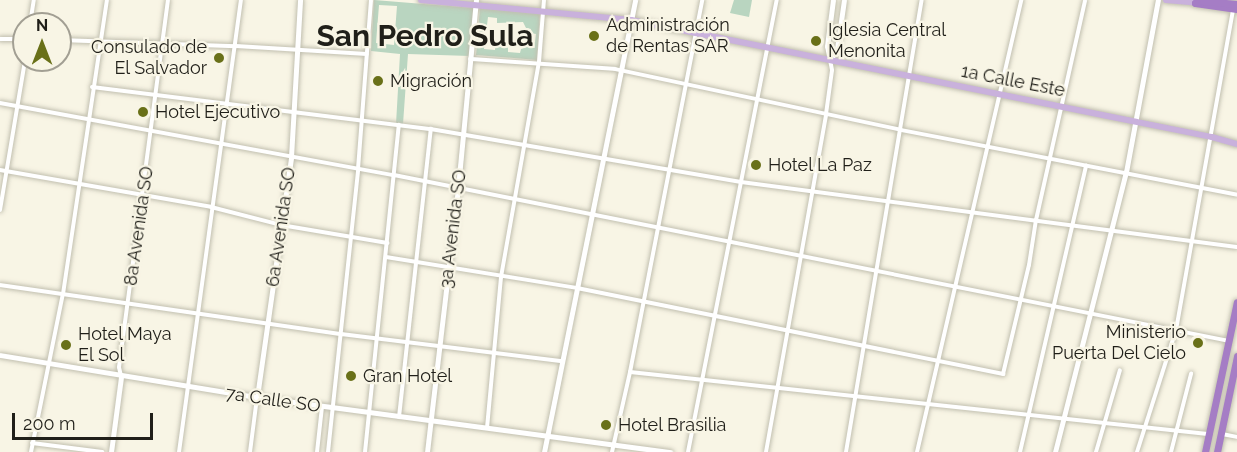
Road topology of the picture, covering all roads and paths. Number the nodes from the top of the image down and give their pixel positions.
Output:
1 (107, 0) edge
2 (168, 0) edge
3 (241, 0) edge
4 (300, 0) edge
5 (371, 0) edge
6 (421, 0) edge
7 (544, 0) edge
8 (635, 0) edge
9 (702, 0) edge
10 (777, 0) edge
11 (833, 0) edge
12 (844, 0) edge
13 (922, 0) edge
14 (1021, 0) edge
15 (1085, 0) edge
16 (1158, 0) edge
17 (1166, 0) edge
18 (475, 2) edge
19 (1195, 3) junction
20 (1209, 4) joint
21 (1236, 5) edge
22 (543, 11) junction
23 (631, 20) junction
24 (695, 32) junction
25 (72, 40) edge
26 (100, 41) junction
27 (163, 43) junction
28 (236, 46) junction
29 (768, 47) junction
30 (298, 50) junction
31 (368, 54) junction
32 (470, 59) junction
33 (830, 60) junction
34 (539, 62) junction
35 (621, 71) junction
36 (23, 72) edge
37 (910, 76) junction
38 (685, 84) junction
39 (92, 87) junction
40 (999, 94) junction
41 (157, 96) junction
42 (758, 100) junction
43 (0, 103) edge
44 (227, 106) junction
45 (1062, 106) junction
46 (17, 107) junction
47 (295, 114) junction
48 (826, 114) junction
49 (88, 119) junction
50 (362, 120) junction
51 (1137, 122) junction
52 (399, 125) junction
53 (431, 129) junction
54 (152, 130) junction
55 (901, 130) junction
56 (463, 135) junction
57 (1212, 137) junction
58 (1237, 139) edge
59 (222, 143) junction
60 (1237, 144) edge
61 (524, 146) junction
62 (987, 146) junction
63 (291, 157) junction
64 (1049, 158) junction
65 (605, 161) junction
66 (1086, 165) junction
67 (358, 169) junction
68 (0, 170) edge
69 (6, 171) junction
70 (668, 171) junction
71 (1126, 172) junction
72 (394, 175) junction
73 (426, 181) junction
74 (741, 183) junction
75 (79, 184) junction
76 (458, 187) junction
77 (1203, 188) junction
78 (812, 192) junction
79 (143, 195) junction
80 (1237, 195) edge
81 (514, 198) junction
82 (889, 201) junction
83 (211, 207) junction
84 (0, 210) edge
85 (973, 211) junction
86 (594, 214) junction
87 (1036, 220) junction
88 (281, 225) junction
89 (1072, 225) junction
90 (657, 227) junction
91 (1110, 230) junction
92 (351, 237) junction
93 (730, 241) junction
94 (1192, 241) junction
95 (387, 243) junction
96 (1237, 247) edge
97 (802, 255) junction
98 (386, 257) junction
99 (417, 262) junction
100 (448, 268) junction
101 (877, 270) junction
102 (501, 277) junction
103 (0, 285) edge
104 (956, 286) junction
105 (577, 288) junction
106 (63, 294) junction
107 (1021, 299) junction
108 (642, 301) junction
109 (128, 302) junction
110 (1237, 302) edge
111 (1054, 306) junction
112 (197, 312) junction
113 (1090, 313) junction
114 (715, 316) junction
115 (267, 323) junction
116 (1176, 330) junction
117 (789, 331) junction
118 (341, 334) junction
119 (378, 339) junction
120 (1229, 341) junction
121 (408, 343) junction
122 (864, 346) junction
123 (439, 347) junction
124 (494, 353) junction
125 (0, 355) edge
126 (1237, 356) edge
127 (939, 361) junction
128 (562, 362) junction
129 (47, 363) junction
130 (1120, 370) dead end
131 (630, 372) junction
132 (1191, 374) dead end
133 (121, 376) junction
134 (702, 380) junction
135 (188, 387) junction
136 (778, 388) junction
137 (855, 396) junction
138 (257, 397) junction
139 (927, 404) junction
140 (322, 407) junction
141 (334, 408) junction
142 (1214, 412) junction
143 (370, 414) junction
144 (1028, 415) junction
145 (399, 417) junction
146 (1063, 418) junction
147 (430, 422) junction
148 (1104, 423) junction
149 (1144, 427) junction
150 (487, 429) junction
151 (1176, 430) junction
152 (1209, 434) junction
153 (1221, 434) junction
154 (548, 435) junction
155 (1237, 436) edge
156 (32, 443) junction
157 (613, 444) junction
158 (30, 452) edge
159 (102, 452) edge
160 (111, 452) edge
161 (179, 452) edge
162 (250, 452) edge
163 (317, 452) edge
164 (328, 452) edge
165 (365, 452) edge
166 (427, 452) edge
167 (544, 452) edge
168 (612, 452) edge
169 (670, 452) edge
170 (688, 452) edge
171 (766, 452) edge
172 (846, 452) edge
173 (917, 452) edge
174 (1020, 452) edge
175 (1055, 452) edge
176 (1096, 452) edge
177 (1137, 452) edge
178 (1171, 452) edge
179 (1205, 452) edge
180 (1217, 452) edge

1 - 26 street
2 - 27 street, 8a Avenida SO
3 - 28 street
4 - 30 street, 6a Avenida SO
5 - 31 street
6 - 18 main road, 1a Calle Este
7 - 22 street
8 - 23 street
9 - 24 street
10 - 29 street
11 - 33 street
12 - 33 street
13 - 37 street
14 - 40 street
15 - 45 street
16 - 51 street
17 - 19 main road
18 - 22 main road, 1a Calle Este
18 - 32 street, 3a Avenida SO
19 - 20 main road
19 - 21 highway
20 - 21 street
21 - 57 street
22 - 23 main road, 1a Calle Este
22 - 34 street
23 - 24 main road, 1a Calle Este
23 - 35 street
24 - 29 main road, 1a Calle Este
24 - 38 street
25 - 26 street
26 - 27 street
26 - 39 street
27 - 28 street
27 - 41 street, 8a Avenida SO
28 - 30 street
28 - 44 street
29 - 33 main road, 1a Calle Este
29 - 42 street
30 - 31 street
30 - 47 street, 6a Avenida SO
31 - 50 street
32 - 34 street
32 - 56 street, 3a Avenida SO
33 - 37 main road, 1a Calle Este
33 - 48 street
34 - 35 street
34 - 61 street
35 - 38 street
35 - 65 street
36 - 46 street
37 - 40 main road, 1a Calle Este
37 - 55 street
38 - 42 street
38 - 70 street
39 - 41 street
39 - 49 street
40 - 45 main road, 1a Calle Este
40 - 62 street
41 - 44 street
41 - 54 street, 8a Avenida SO
42 - 48 street
42 - 74 street
43 - 46 street
44 - 47 street
44 - 59 street
45 - 51 main road, 1a Calle Este
45 - 64 street
46 - 49 street
46 - 69 street
47 - 50 street
47 - 63 street, 6a Avenida SO
48 - 55 street
48 - 78 street
49 - 54 street
49 - 75 street
50 - 52 street
50 - 67 street
51 - 57 main road, 1a Calle Este
51 - 71 street
52 - 53 street
52 - 72 street
53 - 56 street
53 - 73 street
54 - 59 street
54 - 79 street, 8a Avenida SO
55 - 62 street
55 - 82 street
56 - 61 street
56 - 76 street, 3a Avenida SO
57 - 58 main road, 1a Calle Este
57 - 60 main road, 1a Calle Este
57 - 77 street
59 - 63 street
59 - 83 street
61 - 65 street
61 - 81 street
62 - 64 street
62 - 85 street
63 - 67 street
63 - 88 street, 6a Avenida SO
64 - 66 street
64 - 87 street
65 - 70 street
65 - 86 street
66 - 71 street
66 - 89 street
67 - 72 street
67 - 92 street
68 - 69 street
69 - 75 street
69 - 84 street
70 - 74 street
70 - 90 street
71 - 77 street
71 - 91 street
72 - 73 street
72 - 95 street
73 - 76 street
73 - 99 street
74 - 78 street
74 - 93 street
75 - 79 street
75 - 106 street
76 - 81 street
76 - 100 street, 3a Avenida SO
77 - 80 street
77 - 94 street
78 - 82 street
78 - 97 street
79 - 83 street
79 - 109 street, 8a Avenida SO
81 - 86 street
81 - 102 street
82 - 85 street
82 - 101 street
83 - 88 street
83 - 112 street
85 - 87 street
85 - 104 street
86 - 90 street
86 - 105 street
87 - 89 street
87 - 107 street
88 - 92 street
88 - 115 street, 6a Avenida SO
89 - 91 street
89 - 111 street
90 - 93 street
90 - 108 street
91 - 94 street
91 - 113 street
92 - 95 street
92 - 118 street
93 - 97 street
93 - 114 street
94 - 96 street
94 - 116 street
95 - 98 street
97 - 101 street
97 - 117 street
98 - 99 street
98 - 119 street
99 - 100 street
99 - 121 street
100 - 102 street
100 - 123 street, 3a Avenida SO
101 - 104 street
101 - 122 street
102 - 105 street
102 - 124 street
103 - 106 street
104 - 107 street
104 - 127 street
105 - 108 street
105 - 128 street
106 - 109 street
106 - 129 street
107 - 111 street
107 - 127 street
108 - 114 street
108 - 131 street
109 - 112 street
109 - 133 street, 8a Avenida SO
110 - 120 highway
111 - 113 street
111 - 144 street
112 - 115 street
112 - 135 street
113 - 116 street
113 - 146 street
114 - 117 street
114 - 134 street
115 - 118 street
115 - 138 street, 6a Avenida SO
116 - 120 street
116 - 149 street
117 - 122 street
117 - 136 street
118 - 119 street
118 - 141 street
119 - 121 street
119 - 143 street
120 - 142 highway
121 - 123 street
121 - 145 street
122 - 127 street
122 - 137 street
123 - 124 street
123 - 147 street, 3a Avenida SO
124 - 128 street
124 - 150 street
125 - 129 street, 7a Calle SO
126 - 153 highway
127 - 139 street
128 - 154 street
129 - 133 street, 7a Calle SO
129 - 156 street
130 - 148 street
131 - 134 street
131 - 157 street
132 - 151 street
133 - 135 street, 7a Calle SO
133 - 160 street, 8a Avenida SO
134 - 136 street
134 - 170 street
135 - 138 street, 7a Calle SO
135 - 161 street
136 - 137 street
136 - 171 street
137 - 139 street
137 - 172 street
138 - 140 street, 7a Calle SO
138 - 162 street, 6a Avenida SO
139 - 144 street
139 - 173 street
140 - 141 street, 7a Calle SO
140 - 163 street
141 - 143 street, 7a Calle SO
141 - 164 street
142 - 152 highway
142 - 153 highway
143 - 145 street, 7a Calle SO
143 - 165 street
144 - 146 street
144 - 174 street
145 - 147 street, 7a Calle SO
146 - 148 street
146 - 175 street
147 - 150 street, 7a Calle SO
147 - 166 street, 3a Avenida SO
148 - 149 street
148 - 176 street
149 - 151 street
149 - 177 street
150 - 154 street, 7a Calle SO
151 - 152 street
151 - 178 street
152 - 179 highway
153 - 155 street
153 - 180 highway
154 - 157 street, 7a Calle SO
154 - 167 street
156 - 158 street
156 - 159 street
157 - 168 street
157 - 169 street, 7a Calle SO

